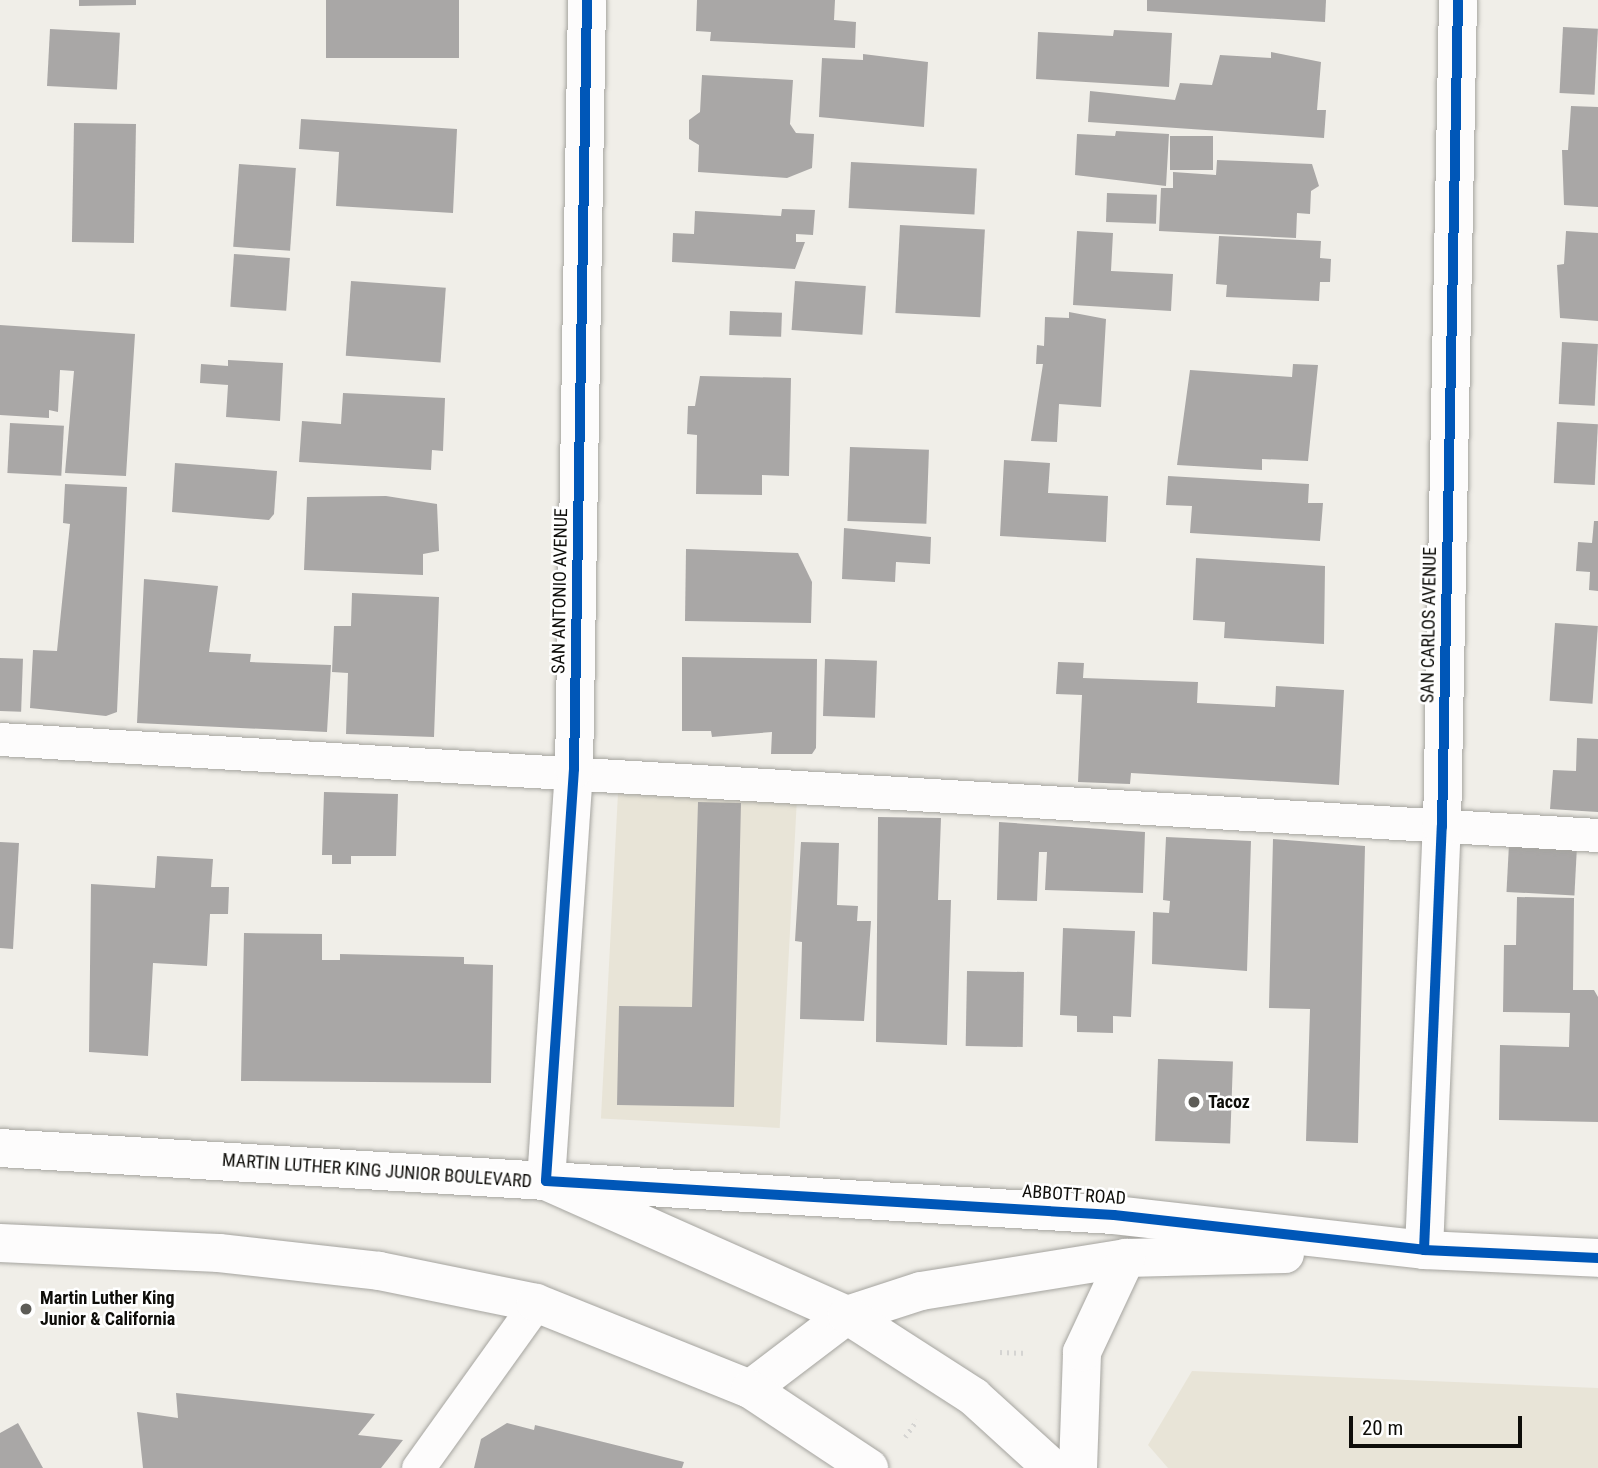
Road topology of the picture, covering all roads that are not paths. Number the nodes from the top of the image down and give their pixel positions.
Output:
1 (587, 0) edge
2 (1458, 0) edge
3 (0, 738) edge
4 (574, 769) junction
5 (1442, 828) junction
6 (1598, 835) edge
7 (0, 1147) edge
8 (546, 1181) junction
9 (0, 1243) edge
10 (1424, 1250) junction
11 (1126, 1258) junction
12 (1598, 1258) edge
13 (536, 1303) junction
14 (847, 1315) junction
15 (750, 1390) junction
16 (418, 1468) edge
17 (869, 1468) edge
18 (1052, 1468) edge
19 (1078, 1468) edge

1 - 4 street, SAN ANTONIO AVENUE
2 - 5 street, SAN CARLOS AVENUE
3 - 4 lane
4 - 5 lane
4 - 8 street, SAN ANTONIO AVENUE
5 - 6 lane
5 - 10 street, SAN CARLOS AVENUE
7 - 8 street, MARTIN LUTHER KING JUNIOR BOULEVARD
8 - 10 street, ABBOTT ROAD
8 - 14 street, MARTIN LUTHER KING JUNIOR BOULEVARD
9 - 13 street
10 - 11 street, ABBOTT ROAD
10 - 12 street, ABBOTT ROAD
11 - 14 street, ABBOTT ROAD
11 - 19 street
13 - 15 street
13 - 16 lane
14 - 15 street, ABBOTT ROAD
14 - 18 street, MARTIN LUTHER KING JUNIOR BOULEVARD
15 - 17 street

